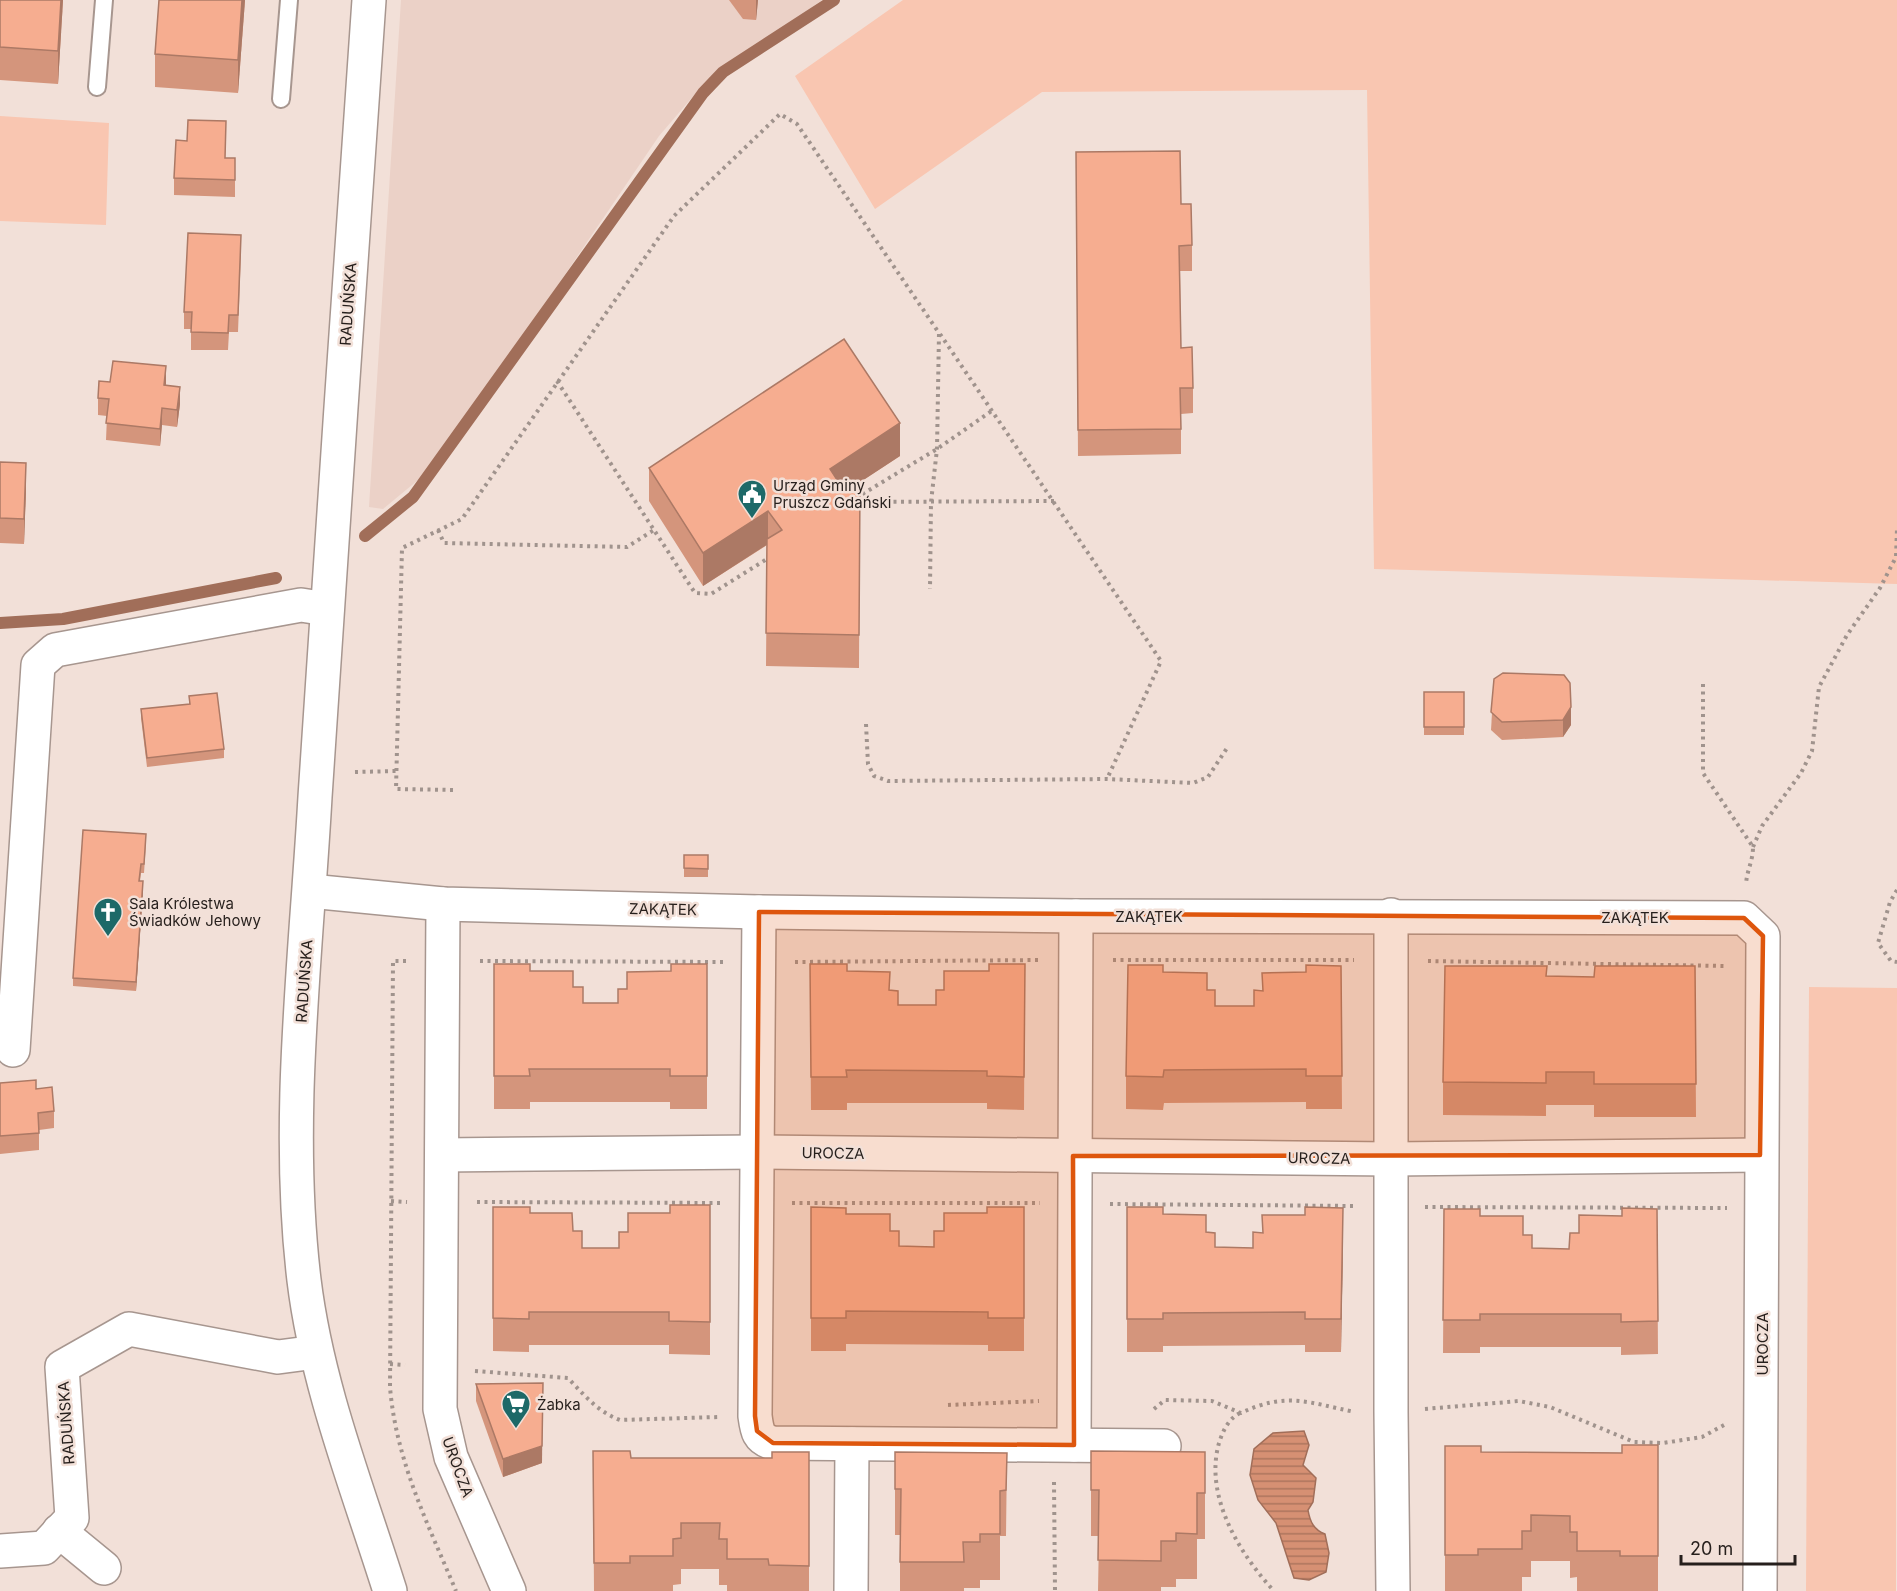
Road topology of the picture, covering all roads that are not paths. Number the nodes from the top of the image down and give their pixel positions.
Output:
1 (104, 0) edge
2 (290, 0) edge
3 (369, 0) edge
4 (97, 87) dead end
5 (281, 99) dead end
6 (327, 609) junction
7 (310, 891) junction
8 (443, 904) junction
9 (759, 912) junction
10 (1391, 915) junction
11 (1076, 916) junction
12 (13, 1050) dead end
13 (756, 1152) junction
14 (442, 1155) junction
15 (1760, 1155) junction
16 (1073, 1156) junction
17 (1392, 1159) junction
18 (316, 1352) junction
19 (852, 1444) junction
20 (1064, 1445) junction
21 (1164, 1446) dead end
22 (59, 1531) junction
23 (0, 1551) edge
24 (104, 1568) dead end
25 (390, 1591) edge
26 (509, 1591) edge
27 (851, 1591) edge
28 (1394, 1591) edge
29 (1760, 1591) edge

1 - 4 lane
2 - 5 lane
3 - 6 street, RADUŃSKA
6 - 7 street, RADUŃSKA
6 - 12 street
7 - 8 street, ZAKĄTEK
7 - 18 street, RADUŃSKA
8 - 9 street, ZAKĄTEK
8 - 14 street, UROCZA
9 - 11 street, ZAKĄTEK
9 - 13 street
10 - 11 street, ZAKĄTEK
10 - 15 street, ZAKĄTEK
10 - 17 street
11 - 16 street
13 - 14 street, UROCZA
13 - 16 street, UROCZA
13 - 19 street
14 - 26 street, UROCZA
15 - 17 street, UROCZA
15 - 29 street, UROCZA
16 - 17 street, UROCZA
16 - 20 street
17 - 28 street
18 - 22 street, RADUŃSKA
18 - 25 street, RADUŃSKA
19 - 20 street
19 - 27 street
20 - 21 street
22 - 23 street, RADUŃSKA
22 - 24 street

